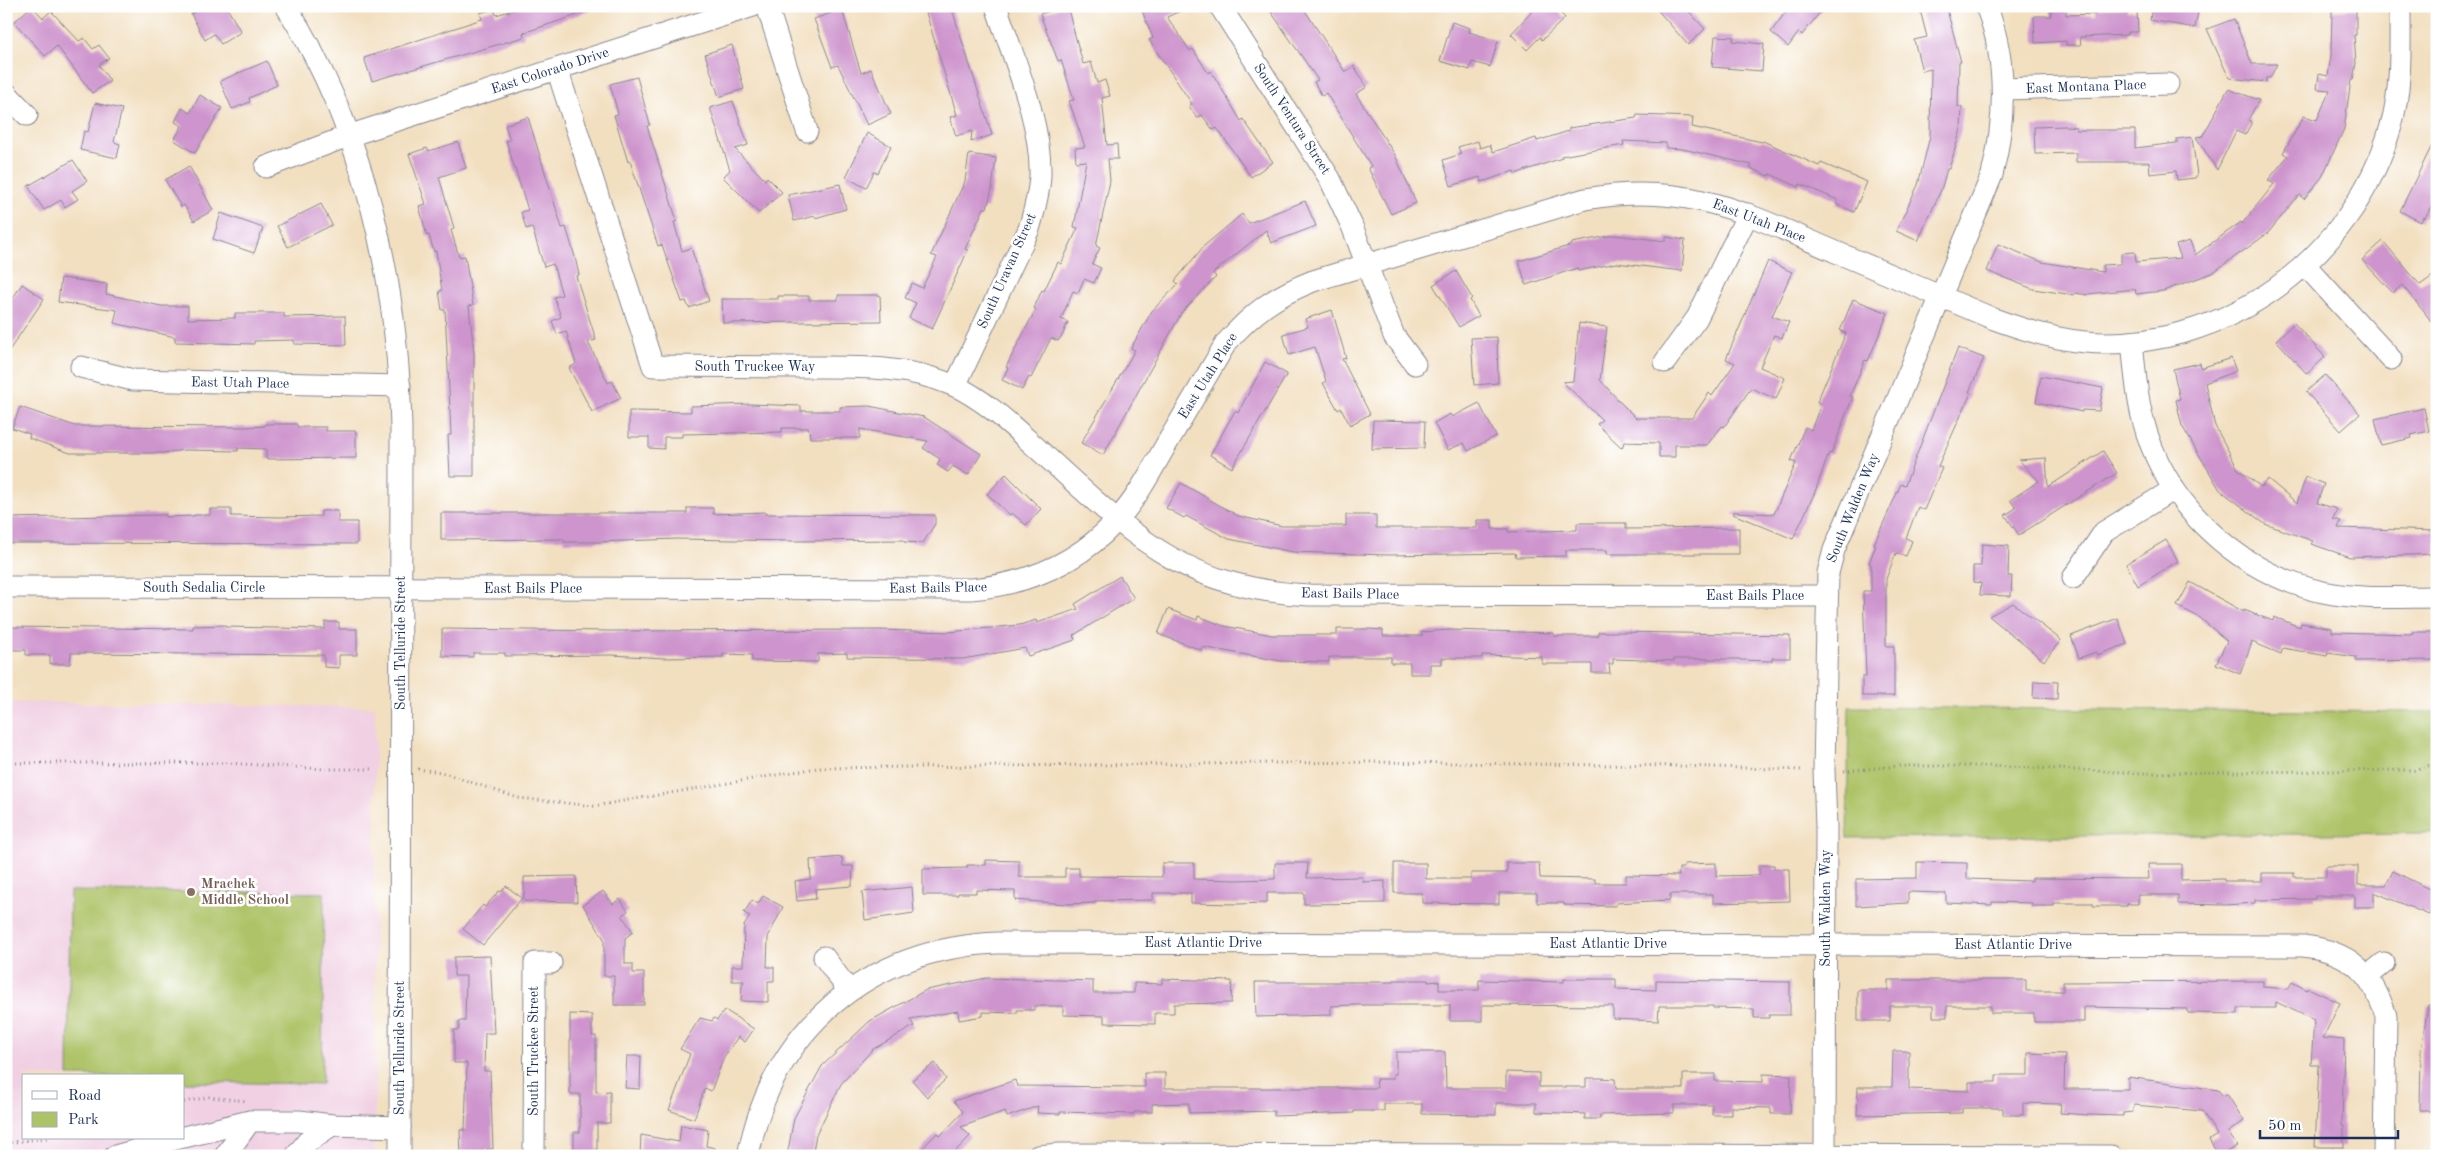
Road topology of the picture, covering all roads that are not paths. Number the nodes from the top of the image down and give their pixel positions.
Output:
1 (286, 6) edge
2 (753, 6) edge
3 (767, 6) edge
4 (996, 6) edge
5 (1220, 6) edge
6 (1986, 6) edge
7 (2400, 6) edge
8 (557, 69) junction
9 (2168, 84) dead end
10 (2003, 89) junction
11 (6, 93) edge
12 (27, 115) dead end
13 (807, 130) dead end
14 (348, 136) junction
15 (266, 167) dead end
16 (1748, 214) junction
17 (1366, 265) junction
18 (2306, 266) junction
19 (1941, 297) junction
20 (2132, 342) junction
21 (2391, 359) dead end
22 (1665, 362) dead end
23 (1415, 364) dead end
24 (81, 367) dead end
25 (400, 386) junction
26 (955, 386) junction
27 (2174, 489) junction
28 (1117, 520) junction
29 (2073, 578) dead end
30 (6, 587) edge
31 (401, 588) junction
32 (1826, 596) junction
33 (2437, 597) edge
34 (1826, 945) junction
35 (824, 956) dead end
36 (551, 963) dead end
37 (2384, 963) dead end
38 (2368, 976) junction
39 (849, 991) junction
40 (250, 1121) junction
41 (332, 1125) junction
42 (400, 1127) junction
43 (185, 1137) edge
44 (172, 1140) edge
45 (1825, 1155) edge
46 (115, 1156) edge
47 (225, 1156) edge
48 (296, 1156) edge
49 (400, 1156) edge
50 (534, 1156) edge
51 (748, 1156) edge
52 (1038, 1156) edge
53 (2111, 1156) edge
54 (2384, 1156) edge

1 - 14 street, South Telluride Street
2 - 8 street, East Colorado Drive
3 - 13 street
4 - 26 street, South Uravan Street
5 - 17 street, South Ventura Street
6 - 10 street, South Walden Way
7 - 18 street, East Utah Place
8 - 14 street, East Colorado Drive
8 - 26 street, South Truckee Way
9 - 10 street, East Montana Place
10 - 19 street, South Walden Way
11 - 12 street
14 - 15 street
14 - 25 street, South Telluride Street
16 - 17 street, East Utah Place
16 - 19 street, East Utah Place
16 - 22 street
17 - 23 street
17 - 28 street, East Utah Place
18 - 20 street, East Utah Place
18 - 21 street
19 - 20 street, East Utah Place
19 - 32 street, South Walden Way
20 - 27 street
24 - 25 street, East Utah Place
25 - 31 street, South Telluride Street
26 - 28 street, South Truckee Way
27 - 29 street
27 - 33 street
28 - 31 street, East Bails Place
28 - 32 street, East Bails Place
30 - 31 street, South Sedalia Circle
31 - 42 street, South Telluride Street
32 - 34 street, South Walden Way
34 - 38 street, East Atlantic Drive
34 - 39 street, East Atlantic Drive
34 - 45 street, South Walden Way
35 - 39 street
36 - 50 street, South Truckee Street
37 - 38 street
38 - 54 street, East Atlantic Drive
39 - 51 street, East Atlantic Drive
40 - 41 street
40 - 43 street
40 - 47 street
41 - 42 street
41 - 48 street
42 - 49 street, South Telluride Street
44 - 46 street
45 - 52 street
45 - 53 street

